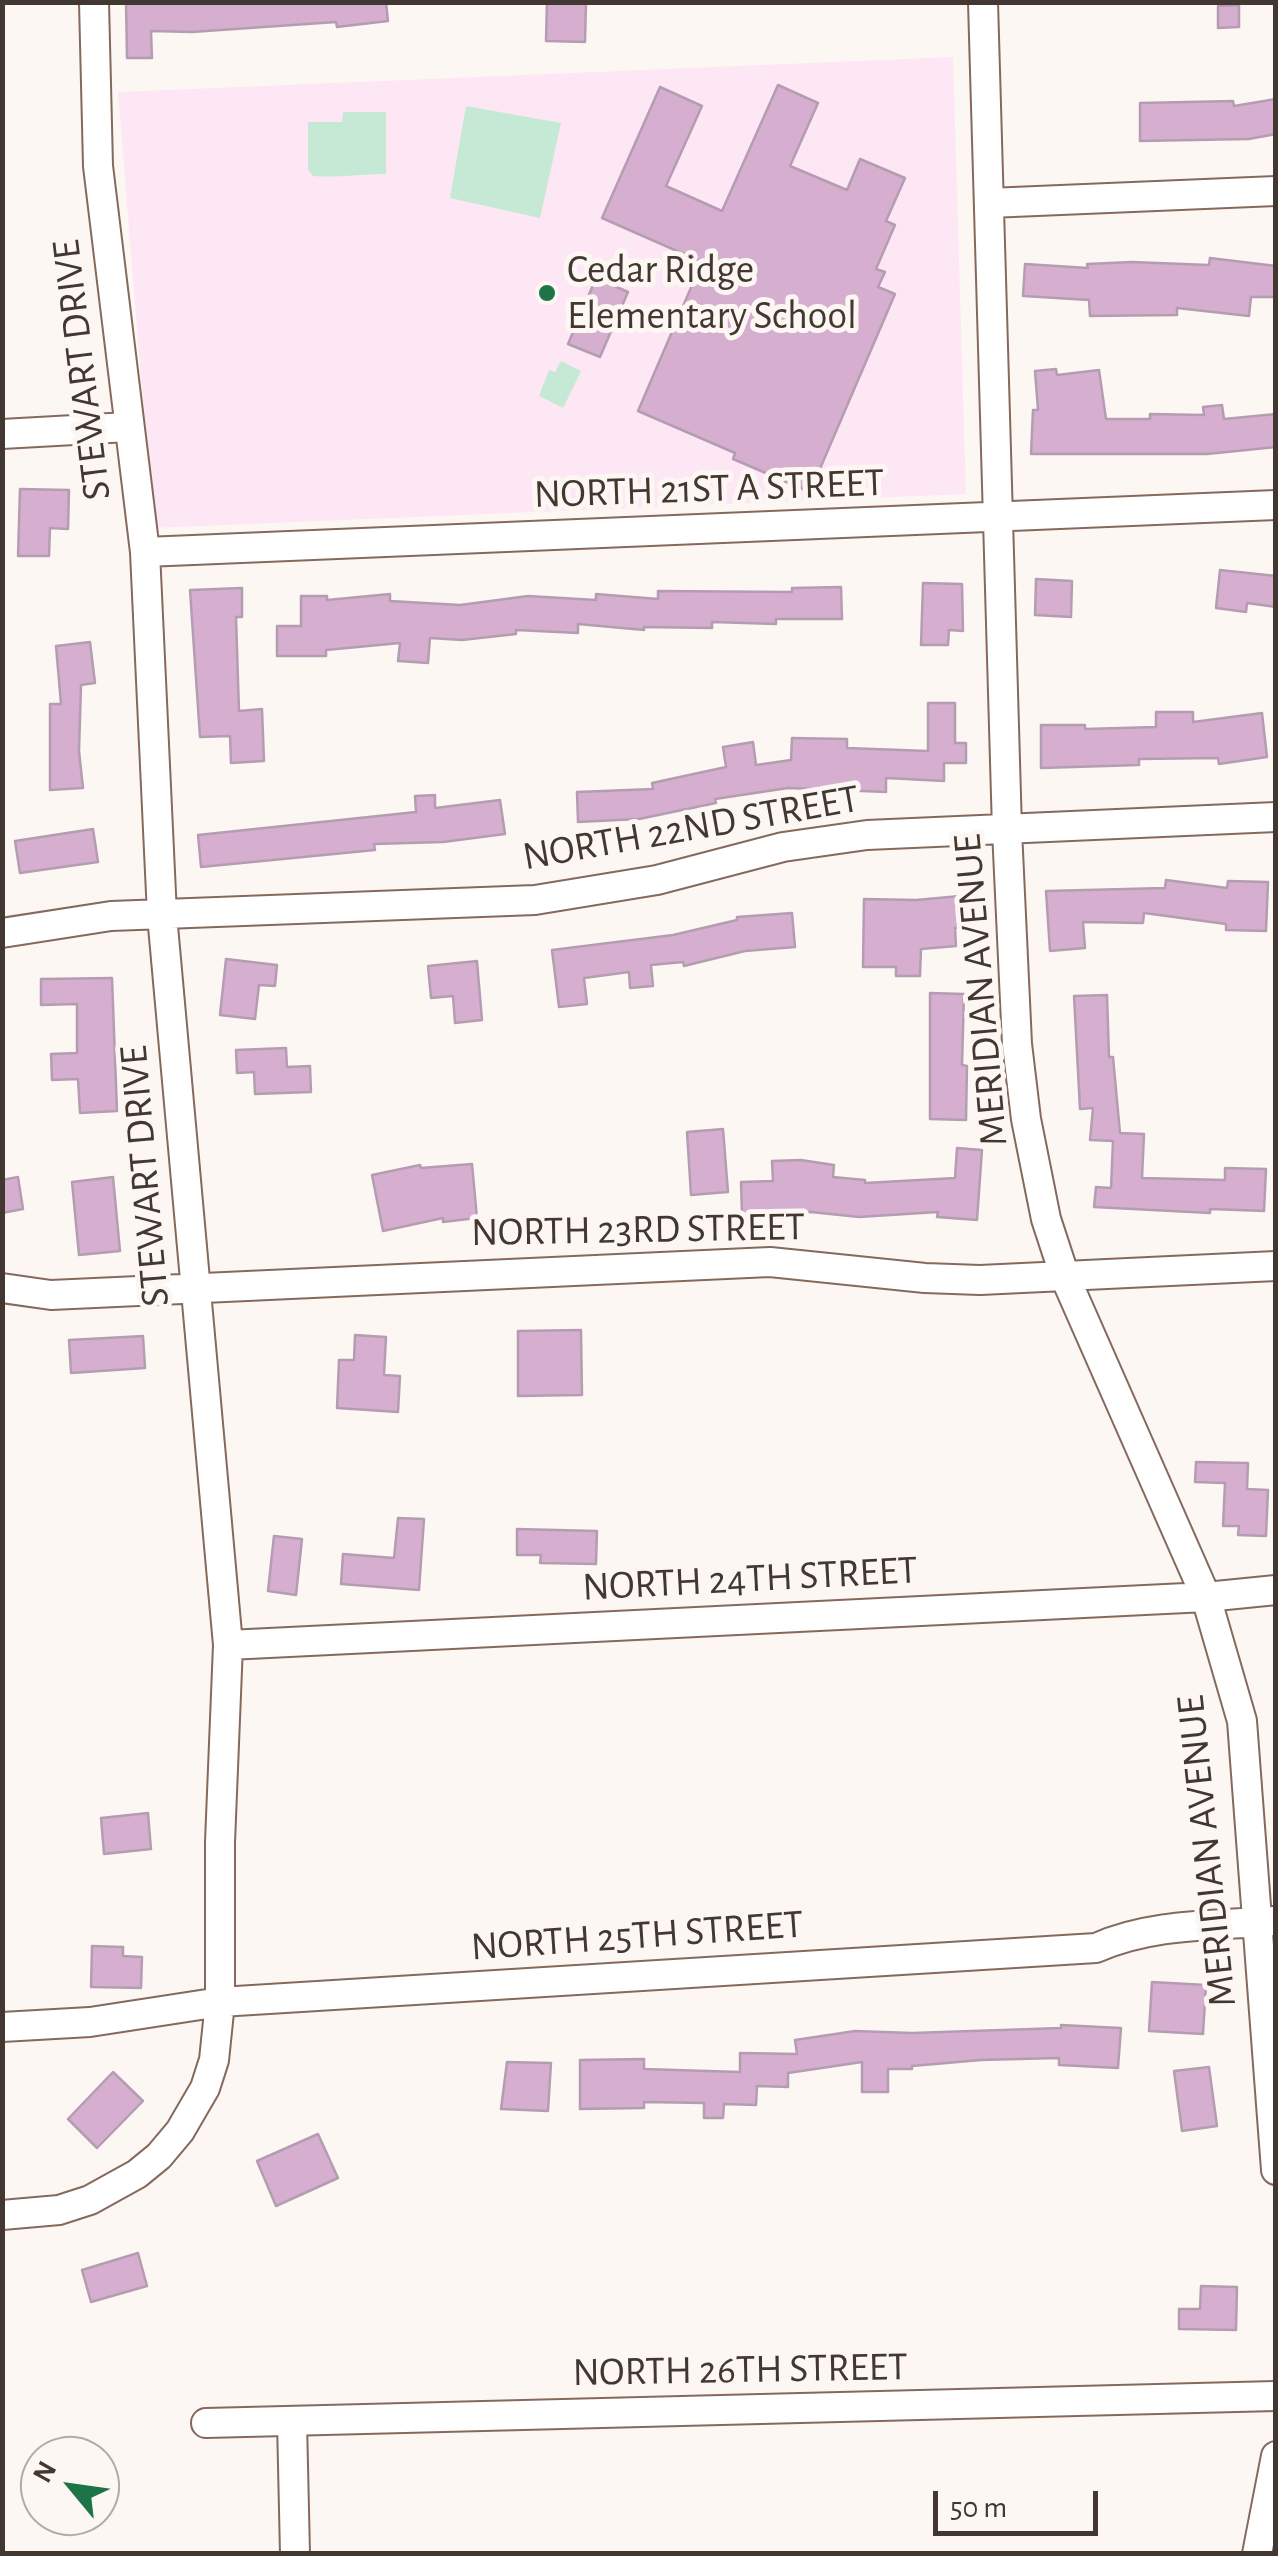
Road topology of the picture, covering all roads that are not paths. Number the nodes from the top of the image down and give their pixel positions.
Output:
1 (94, 2) edge
2 (983, 2) edge
3 (1276, 190) edge
4 (989, 203) junction
5 (128, 427) junction
6 (2, 434) edge
7 (1276, 505) edge
8 (997, 518) junction
9 (144, 552) junction
10 (1276, 817) edge
11 (1007, 830) junction
12 (162, 914) junction
13 (2, 933) edge
14 (1276, 1266) edge
15 (1065, 1276) junction
16 (196, 1286) junction
17 (2, 1288) edge
18 (1276, 1590) edge
19 (1206, 1597) junction
20 (228, 1644) junction
21 (1266, 1921) edge
22 (220, 2002) junction
23 (2, 2028) edge
24 (1276, 2170) edge
25 (2, 2216) edge
26 (1276, 2396) edge
27 (292, 2421) junction
28 (206, 2423) dead end
29 (1276, 2456) edge
30 (295, 2554) edge
31 (1257, 2554) edge

1 - 5 street, STEWART DRIVE
2 - 4 street, MERIDIAN AVENUE
3 - 4 street
4 - 8 street, MERIDIAN AVENUE
5 - 6 street
5 - 9 street, STEWART DRIVE
7 - 8 street, NORTH 21ST A STREET
8 - 9 street, NORTH 21ST A STREET
8 - 11 street, MERIDIAN AVENUE
9 - 12 street, STEWART DRIVE
10 - 11 street, NORTH 22ND STREET
11 - 12 street, NORTH 22ND STREET
11 - 15 street, MERIDIAN AVENUE
12 - 13 street, NORTH 22ND STREET
12 - 16 street, STEWART DRIVE
14 - 15 street, NORTH 23RD STREET
15 - 16 street, NORTH 23RD STREET
15 - 19 street, MERIDIAN AVENUE
16 - 17 street, NORTH 23RD STREET
16 - 20 street, STEWART DRIVE
18 - 19 street, NORTH 24TH STREET
19 - 20 street, NORTH 24TH STREET
19 - 21 street, MERIDIAN AVENUE
20 - 22 street, STEWART DRIVE
21 - 22 street, NORTH 25TH STREET
21 - 24 street, MERIDIAN AVENUE
22 - 23 street, NORTH 25TH STREET
22 - 25 street, STEWART DRIVE
26 - 27 street, NORTH 26TH STREET
27 - 28 street, NORTH 26TH STREET
27 - 30 street
29 - 31 street

